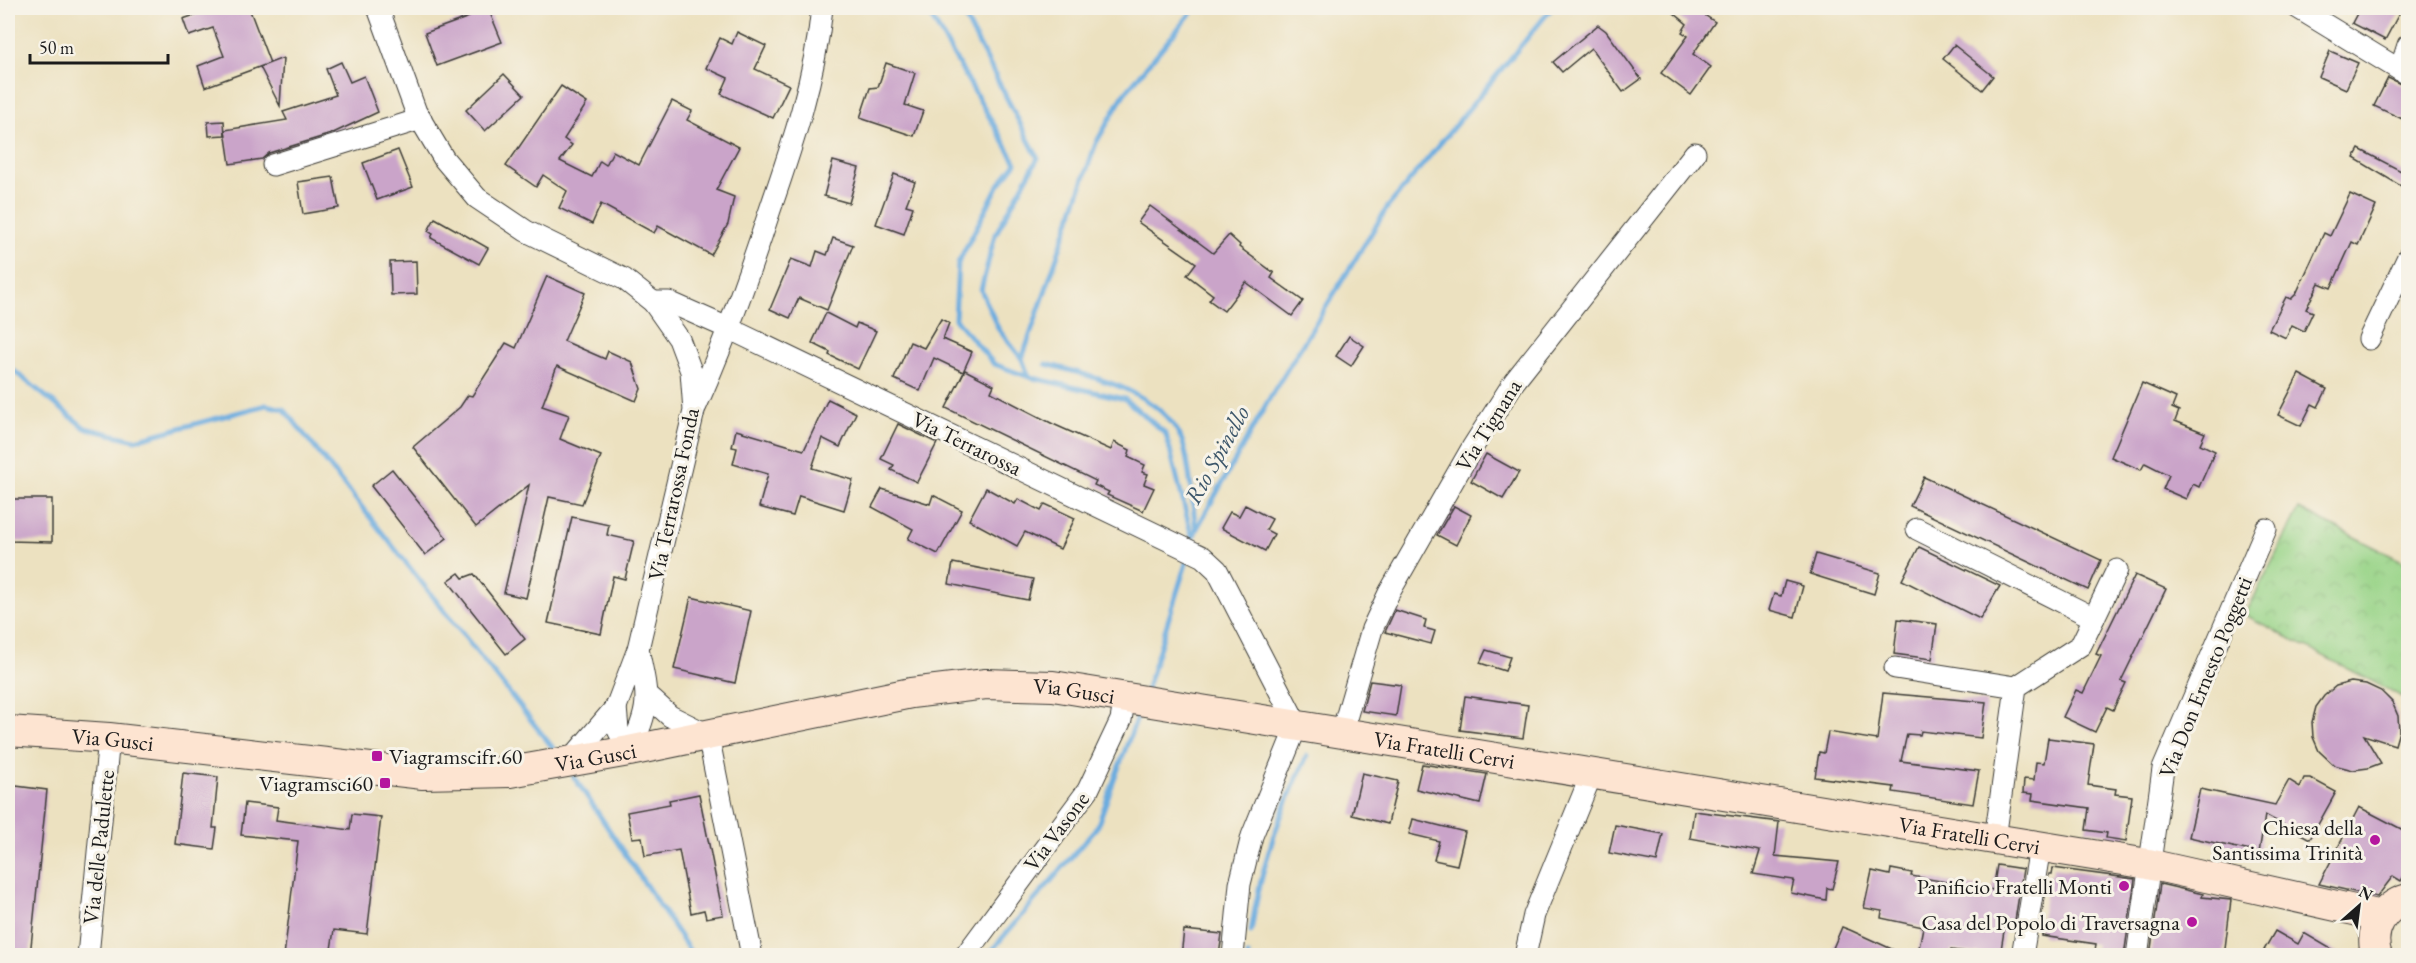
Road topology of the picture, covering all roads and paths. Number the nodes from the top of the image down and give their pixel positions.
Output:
1 (378, 8) edge
2 (822, 8) edge
3 (2298, 8) edge
4 (2409, 45) edge
5 (2404, 73) edge
6 (421, 119) junction
7 (1695, 153) dead end
8 (273, 165) dead end
9 (2409, 257) edge
10 (653, 302) junction
11 (730, 329) junction
12 (2369, 339) dead end
13 (694, 411) junction
14 (1917, 528) dead end
15 (2266, 529) dead end
16 (2117, 570) dead end
17 (2094, 618) junction
18 (638, 649) junction
19 (1895, 668) dead end
20 (2016, 687) junction
21 (648, 696) junction
22 (1134, 698) junction
23 (616, 707) junction
24 (1298, 725) junction
25 (8, 731) edge
26 (1342, 732) junction
27 (708, 735) junction
28 (110, 738) junction
29 (629, 751) junction
30 (569, 762) junction
31 (1592, 773) junction
32 (1995, 839) junction
33 (2040, 847) junction
34 (2148, 864) junction
35 (2409, 899) edge
36 (2378, 938) edge
37 (88, 956) edge
38 (752, 956) edge
39 (965, 956) edge
40 (1233, 956) edge
41 (1525, 956) edge
42 (2022, 956) edge
43 (2137, 956) edge

1 - 6 street, Via Terrarossa Fonda
2 - 11 street
3 - 5 street
4 - 5 street
6 - 8 street
6 - 10 street, Via Terrarossa Fonda
7 - 26 street, Via Tignana
9 - 12 street
10 - 11 street, Via Terrarossa
10 - 13 street, Via Terrarossa Fonda
11 - 13 street
11 - 24 street, Via Terrarossa
13 - 18 street, Via Terrarossa Fonda
14 - 17 street
15 - 34 street, Via Don Ernesto Poggetti
16 - 17 street
17 - 20 street
18 - 21 street
18 - 23 street, Via Terrarossa Fonda
19 - 20 street
20 - 32 street
21 - 27 street
21 - 29 street
22 - 24 street, Via Fratelli Cervi
22 - 27 street, Via Gusci
22 - 39 street, Via Vasone
23 - 29 street
23 - 30 street
24 - 26 street, Via Fratelli Cervi
24 - 40 street
25 - 28 street, Via Gusci
26 - 31 street, Via Fratelli Cervi
27 - 29 street, Via Gusci
27 - 38 street
28 - 30 street, Via Gusci
28 - 37 street, Via delle Padulette
29 - 30 street, Via Gusci
31 - 32 street, Via Fratelli Cervi
31 - 41 street
32 - 33 street, Via Fratelli Cervi
33 - 34 street, Via Fratelli Cervi
33 - 42 street
34 - 36 street, Via Fratelli Cervi
34 - 43 street, Via Don Ernesto Poggetti
35 - 36 street

